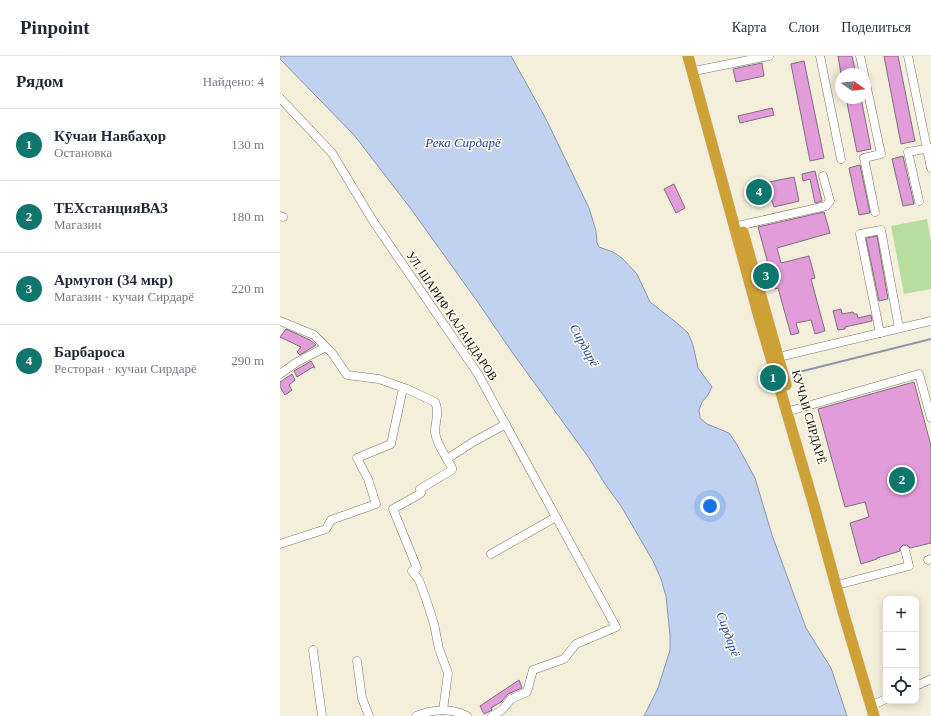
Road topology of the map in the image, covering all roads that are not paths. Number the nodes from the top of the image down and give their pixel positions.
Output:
1 (688, 56) edge
2 (696, 56) edge
3 (769, 56) edge
4 (820, 56) edge
5 (860, 56) edge
6 (908, 56) edge
7 (863, 68) edge
8 (699, 70) junction
9 (280, 98) edge
10 (870, 104) edge
11 (929, 148) edge
12 (841, 159) dead end
13 (931, 168) edge
14 (823, 176) dead end
15 (919, 202) dead end
16 (875, 212) dead end
17 (742, 225) junction
18 (280, 321) edge
19 (931, 321) edge
20 (899, 328) junction
21 (880, 333) junction
22 (326, 347) junction
23 (775, 358) junction
24 (280, 374) edge
25 (403, 388) junction
26 (793, 410) junction
27 (931, 418) edge
28 (506, 424) junction
29 (446, 459) junction
30 (556, 517) junction
31 (280, 544) edge
32 (905, 550) dead end
33 (491, 554) dead end
34 (838, 585) junction
35 (313, 650) dead end
36 (357, 661) dead end
37 (931, 679) edge
38 (919, 685) edge
39 (877, 706) edge
40 (443, 710) junction
41 (322, 716) edge
42 (369, 716) edge
43 (416, 716) edge
44 (467, 716) edge
45 (492, 716) edge
46 (881, 716) edge

1 - 23 highway
2 - 8 highway, КУЧАИ СИРДАРЁ
3 - 8 street
4 - 12 street
5 - 7 street
6 - 11 street
8 - 17 highway, КУЧАИ СИРДАРЁ
9 - 28 street, УЛ. ШАРИФ КАЛАНДАРОВ
10 - 16 street
11 - 13 street
11 - 15 street
14 - 17 street
17 - 23 highway, КУЧАИ СИРДАРЁ
18 - 22 street
19 - 20 street
20 - 21 street
20 - 21 street
21 - 23 street
22 - 24 street
22 - 25 street
23 - 26 highway, КУЧАИ СИРДАРЁ
23 - 34 highway
25 - 29 street
25 - 31 street
26 - 27 street
26 - 34 highway, КУЧАИ СИРДАРЁ
28 - 29 street
28 - 30 street, УЛ. ШАРИФ КАЛАНДАРОВ
29 - 40 street
30 - 33 street
30 - 45 street, УЛ. ШАРИФ КАЛАНДАРОВ
32 - 34 street
34 - 39 highway
35 - 41 street
36 - 42 street
37 - 38 street
39 - 46 highway
40 - 43 street
40 - 44 street

